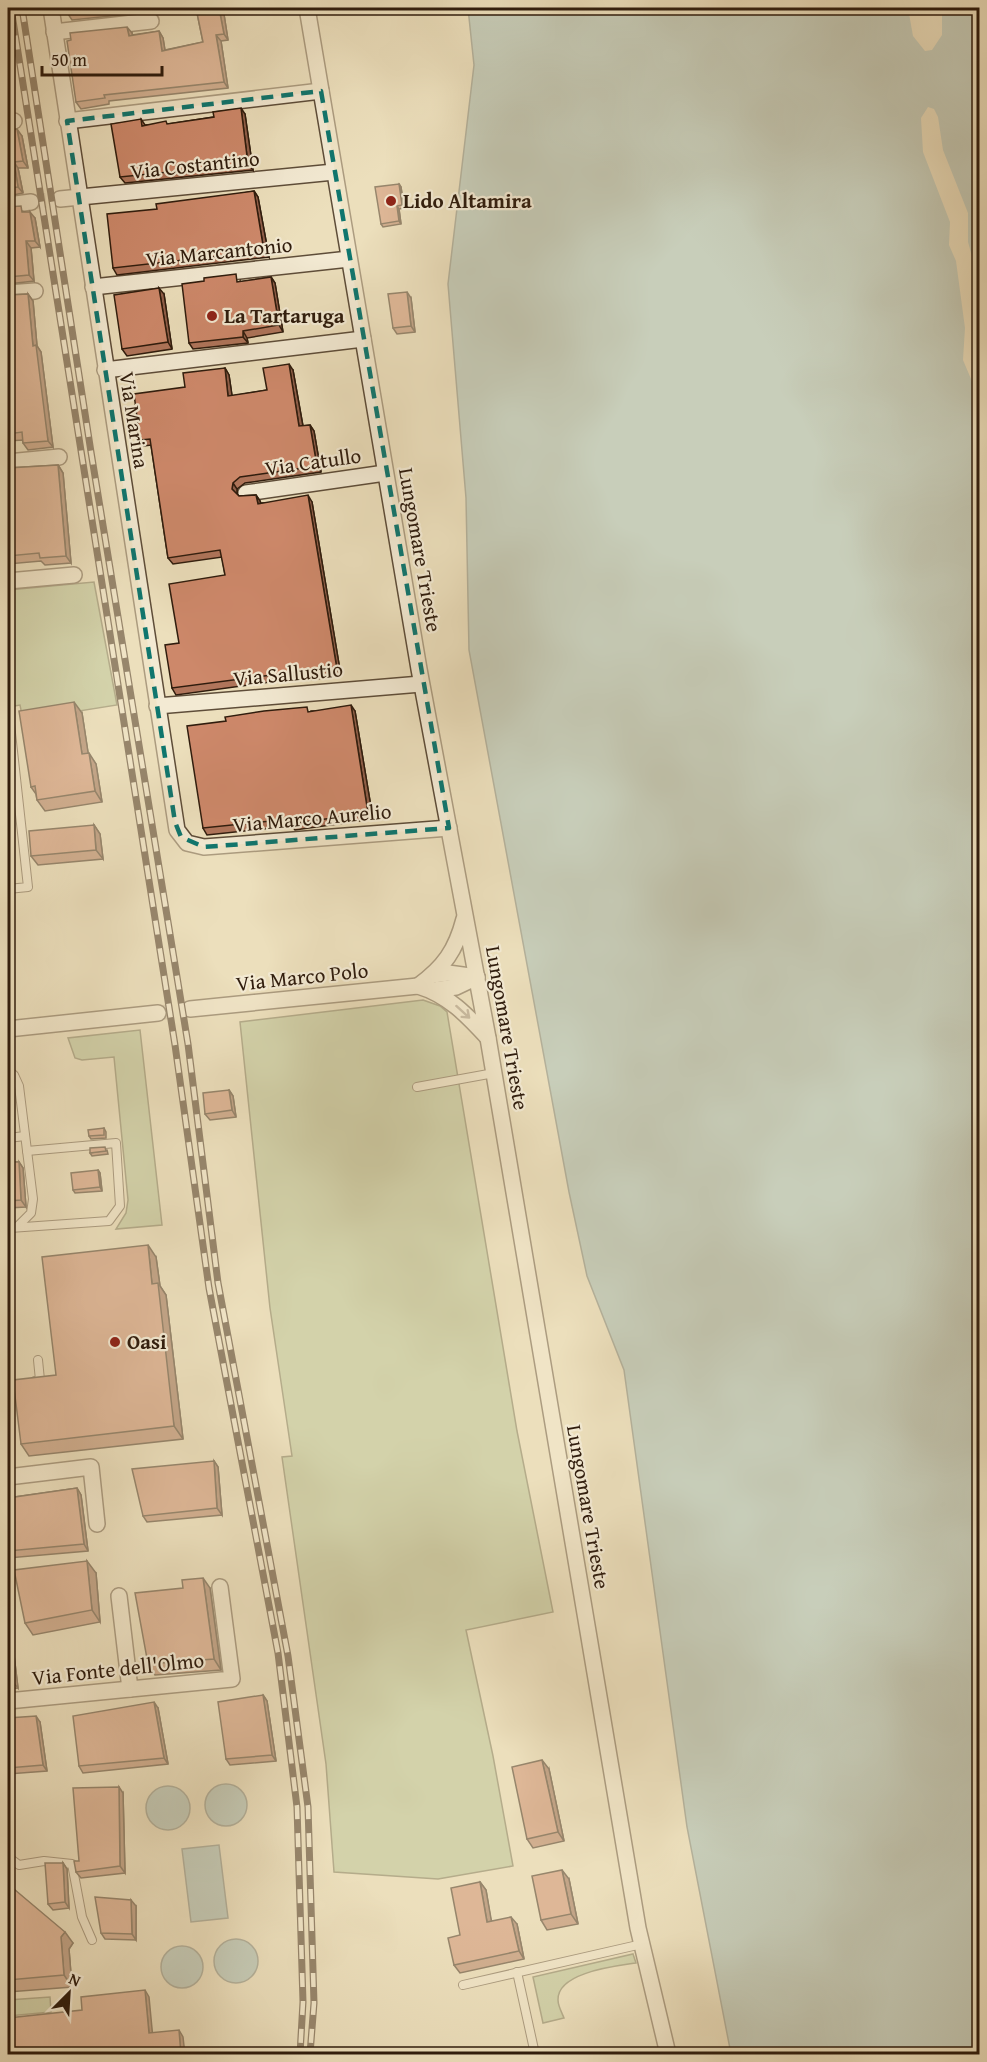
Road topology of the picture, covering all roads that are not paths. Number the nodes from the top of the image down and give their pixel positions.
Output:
1 (51, 8) edge
2 (307, 8) edge
3 (151, 21) dead end
4 (54, 32) junction
5 (321, 91) junction
6 (67, 122) junction
7 (334, 172) junction
8 (79, 198) junction
9 (60, 200) tunnel mouth
10 (31, 202) tunnel mouth
11 (8, 205) edge
12 (349, 259) junction
13 (93, 287) junction
14 (35, 291) dead end
15 (8, 293) edge
16 (363, 339) junction
17 (105, 370) junction
18 (59, 458) dead end
19 (8, 462) edge
20 (385, 473) junction
21 (246, 493) edge
22 (74, 575) dead end
23 (8, 581) edge
24 (421, 684) junction
25 (157, 706) junction
26 (9, 715) edge
27 (449, 828) junction
28 (182, 837) joint
29 (8, 889) edge
30 (466, 913) junction
31 (477, 977) junction
32 (433, 982) junction
33 (190, 1010) tunnel mouth
34 (158, 1013) tunnel mouth
35 (8, 1029) edge
36 (488, 1038) junction
37 (8, 1070) edge
38 (494, 1073) junction
39 (417, 1086) dead end
40 (26, 1136) junction
41 (8, 1138) edge
42 (27, 1151) junction
43 (9, 1228) edge
44 (38, 1360) dead end
45 (30, 1381) edge
46 (8, 1477) edge
47 (97, 1524) dead end
48 (220, 1587) dead end
49 (119, 1596) dead end
50 (130, 1689) junction
51 (8, 1701) edge
52 (8, 1857) edge
53 (92, 1940) dead end
54 (642, 1944) junction
55 (517, 1972) junction
56 (463, 1984) dead end
57 (534, 2055) edge
58 (668, 2055) edge

1 - 4 street, Via Marina
2 - 5 street, Lungomare Trieste
3 - 4 street
4 - 6 street, Via Marina
5 - 6 street
5 - 7 street, Lungomare Trieste
6 - 8 street, Via Marina
7 - 8 street, Via Costantino
7 - 12 street, Lungomare Trieste
8 - 9 street, Via Costantino
8 - 13 street, Via Marina
10 - 11 street
12 - 13 street, Via Marcantonio
12 - 16 street, Lungomare Trieste
13 - 17 street, Via Marina
14 - 15 street
16 - 17 street
16 - 20 street, Lungomare Trieste
17 - 25 street, Via Marina
18 - 19 street
20 - 21 street, Via Catullo
20 - 24 street, Lungomare Trieste
22 - 23 street
24 - 25 street, Via Sallustio
24 - 27 street, Lungomare Trieste
25 - 28 street, Via Marina
26 - 29 lane
27 - 28 street, Via Marco Aurelio
27 - 30 street, Lungomare Trieste
30 - 31 street, Lungomare Trieste
30 - 32 street
31 - 32 street, Via Marco Polo
31 - 36 street, Lungomare Trieste
32 - 33 street, Via Marco Polo
32 -> 36 street, Via Marco Polo
34 - 35 street
36 - 38 street, Lungomare Trieste
37 - 40 lane
38 - 39 lane
38 - 54 street, Lungomare Trieste
40 - 41 lane
40 - 42 lane
42 - 43 lane
42 - 43 lane
44 - 45 lane
46 - 47 street
48 - 50 street, Via Fonte dell'Olmo
49 - 50 street
50 - 51 street, Via Fonte dell'Olmo
52 - 53 lane
54 - 55 lane
54 - 58 street, Lungomare Trieste
55 - 56 lane
55 - 57 lane

